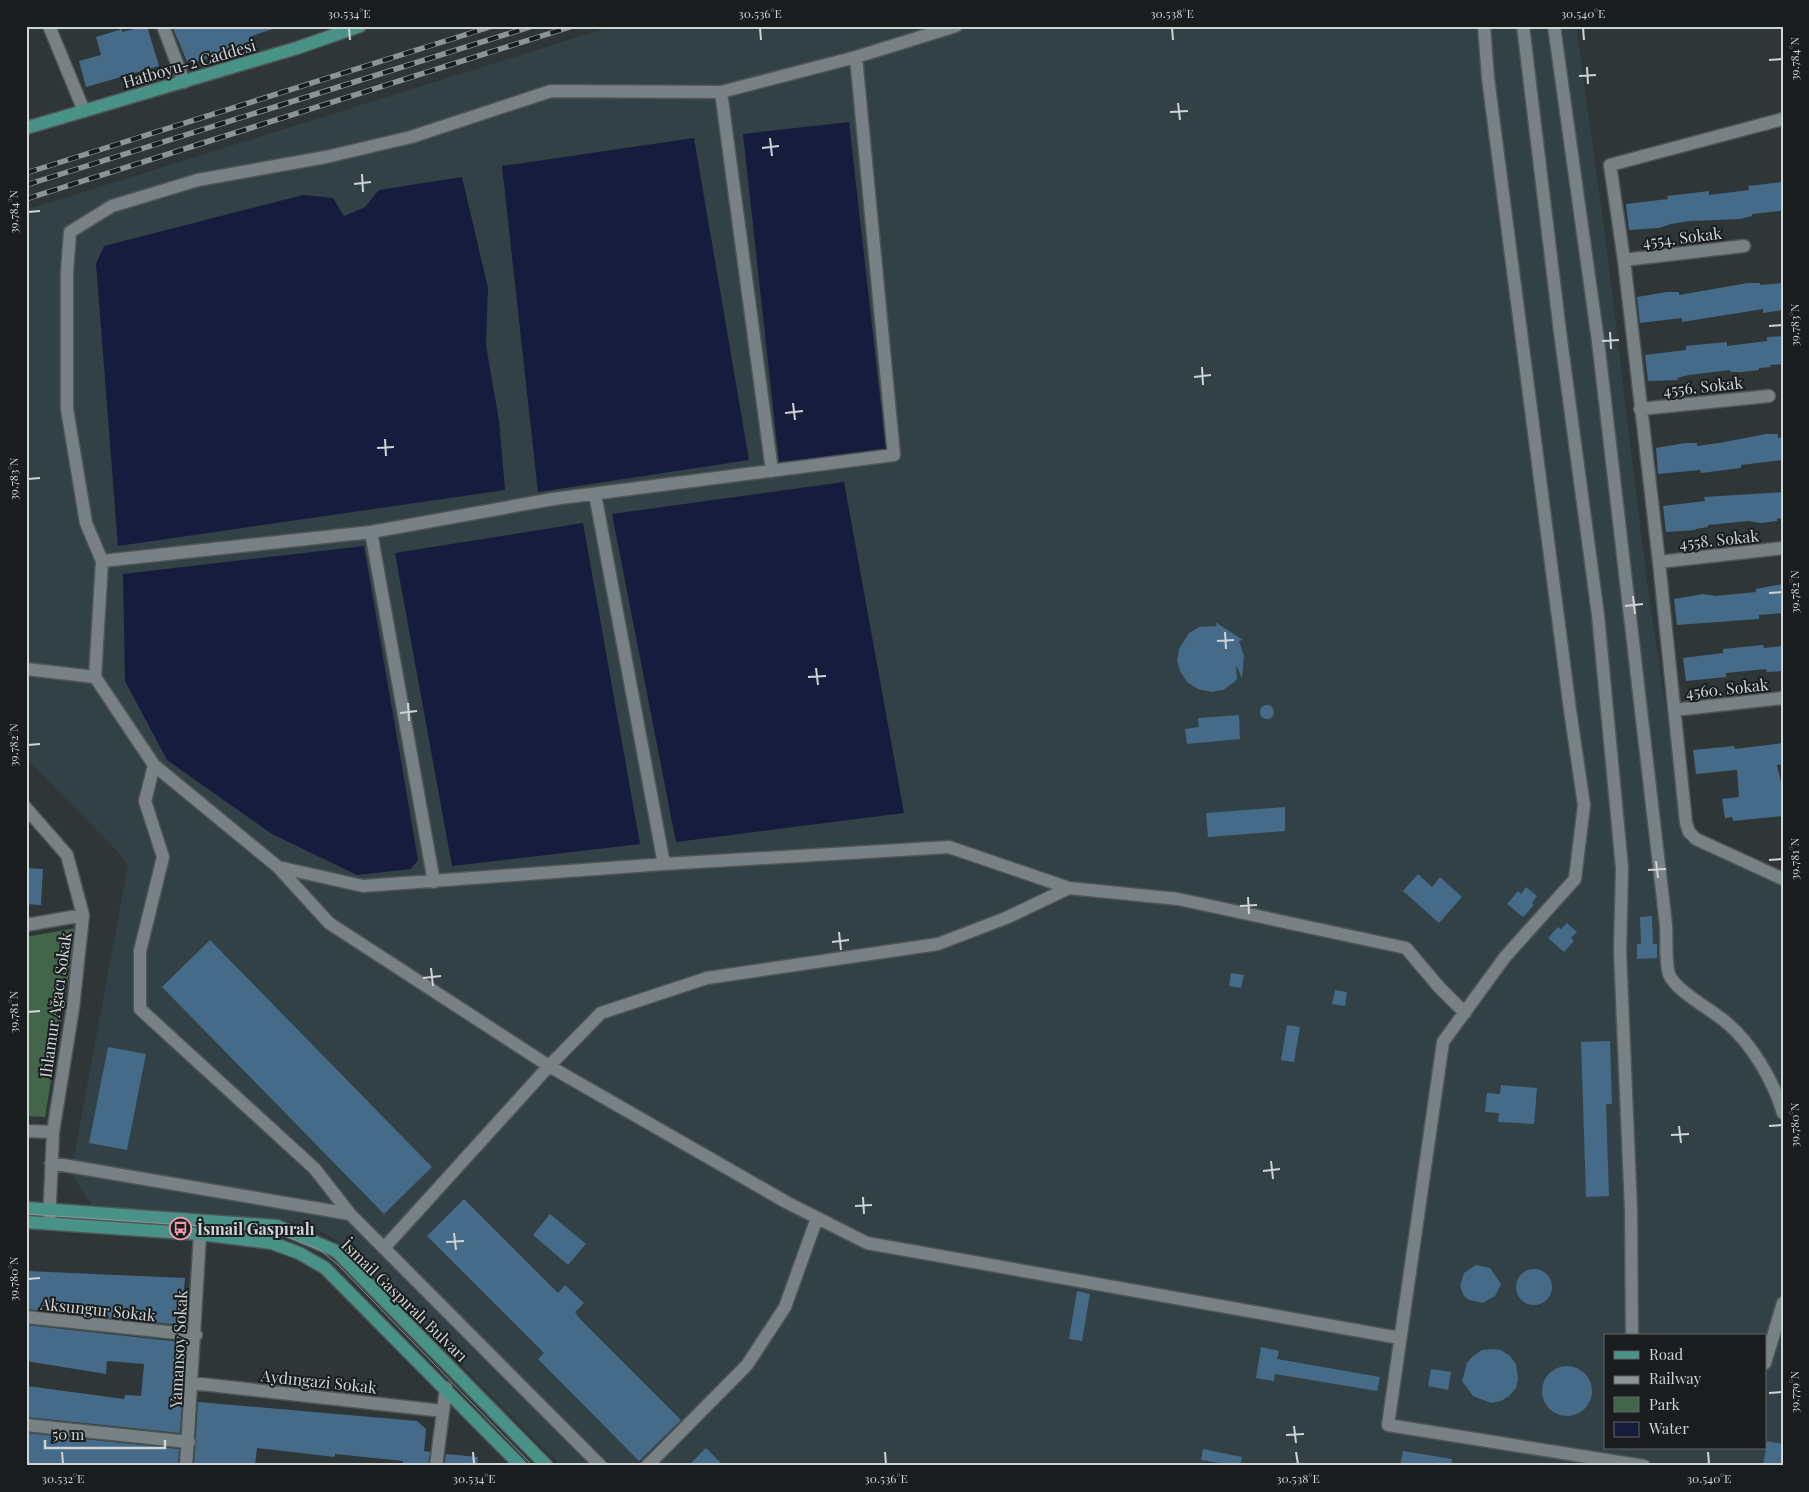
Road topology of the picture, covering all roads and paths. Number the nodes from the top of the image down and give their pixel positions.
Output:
1 (49, 26) edge
2 (163, 26) edge
3 (360, 26) edge
4 (956, 26) edge
5 (1484, 26) edge
6 (1523, 26) edge
7 (1554, 26) edge
8 (856, 57) junction
9 (184, 82) junction
10 (721, 92) junction
11 (84, 111) junction
12 (1783, 119) edge
13 (26, 128) edge
14 (1744, 246) dead end
15 (1624, 260) junction
16 (1769, 396) dead end
17 (1640, 410) junction
18 (772, 471) junction
19 (595, 494) junction
20 (371, 532) junction
21 (1783, 548) edge
22 (102, 561) junction
23 (1660, 562) junction
24 (26, 669) edge
25 (95, 677) junction
26 (1783, 698) edge
27 (1674, 710) junction
28 (154, 765) junction
29 (26, 808) edge
30 (664, 864) junction
31 (278, 867) junction
32 (1783, 879) edge
33 (434, 882) junction
34 (1068, 888) junction
35 (83, 915) junction
36 (26, 925) edge
37 (1465, 1013) junction
38 (549, 1066) junction
39 (1783, 1113) edge
40 (26, 1131) edge
41 (53, 1132) junction
42 (52, 1163) junction
43 (26, 1208) edge
44 (50, 1209) junction
45 (350, 1214) junction
46 (817, 1218) junction
47 (26, 1222) edge
48 (49, 1223) junction
49 (200, 1234) junction
50 (384, 1248) junction
51 (1783, 1303) edge
52 (26, 1317) edge
53 (1632, 1334) edge
54 (196, 1335) junction
55 (1400, 1338) junction
56 (1766, 1360) edge
57 (192, 1383) junction
58 (446, 1388) junction
59 (443, 1411) junction
60 (26, 1425) edge
61 (189, 1442) junction
62 (186, 1466) edge
63 (436, 1466) edge
64 (521, 1466) edge
65 (547, 1466) edge
66 (601, 1466) edge
67 (647, 1466) edge
68 (1644, 1466) edge

1 - 11 street
2 - 9 street
3 - 9 main road, Hatboyu-2 Caddesi
4 - 8 street
5 - 37 street
6 - 53 street
7 - 39 street
8 - 10 street
8 - 18 street
9 - 11 main road, Hatboyu-2 Caddesi
10 - 18 street
10 - 22 street
11 - 13 main road, Hatboyu-2 Caddesi
12 - 15 street
14 - 15 street, 4554. Sokak
15 - 17 street
16 - 17 street, 4556. Sokak
17 - 23 street
18 - 19 street
19 - 20 street
19 - 30 street
20 - 22 street
20 - 33 street
21 - 23 street, 4558. Sokak
22 - 25 street
23 - 27 street
24 - 25 street
25 - 28 street
26 - 27 street, 4560. Sokak
27 - 32 street
28 - 31 street
28 - 45 street
29 - 35 street, Ihlamur Ağacı Sokak
30 - 33 street
30 - 34 street
31 - 33 street
31 - 38 street
34 - 37 street
34 - 38 street
35 - 36 street
35 - 41 street, Ihlamur Ağacı Sokak
37 - 55 street
38 - 46 street
38 - 50 street
40 - 41 street
41 - 42 street, Ihlamur Ağacı Sokak
42 - 44 street, Ihlamur Ağacı Sokak
42 - 45 street
43 - 44 main road, İsmail Gaspıralı Bulvarı
44 - 48 street, Ihlamur Ağacı Sokak
44 - 65 main road, İsmail Gaspıralı Bulvarı
45 - 50 street
46 - 55 street
46 - 67 street
47 - 48 main road
48 - 49 main road
49 - 54 street, Yamansoy Sokak
49 - 58 main road
50 - 66 street
51 - 56 street
52 - 54 street, Aksungur Sokak
54 - 57 street, Yamansoy Sokak
55 - 68 street
57 - 59 street, Aydıngazi Sokak
57 - 61 street, Yamansoy Sokak
58 - 59 street
58 - 64 main road
59 - 63 street
60 - 61 street
61 - 62 street, Yamansoy Sokak

